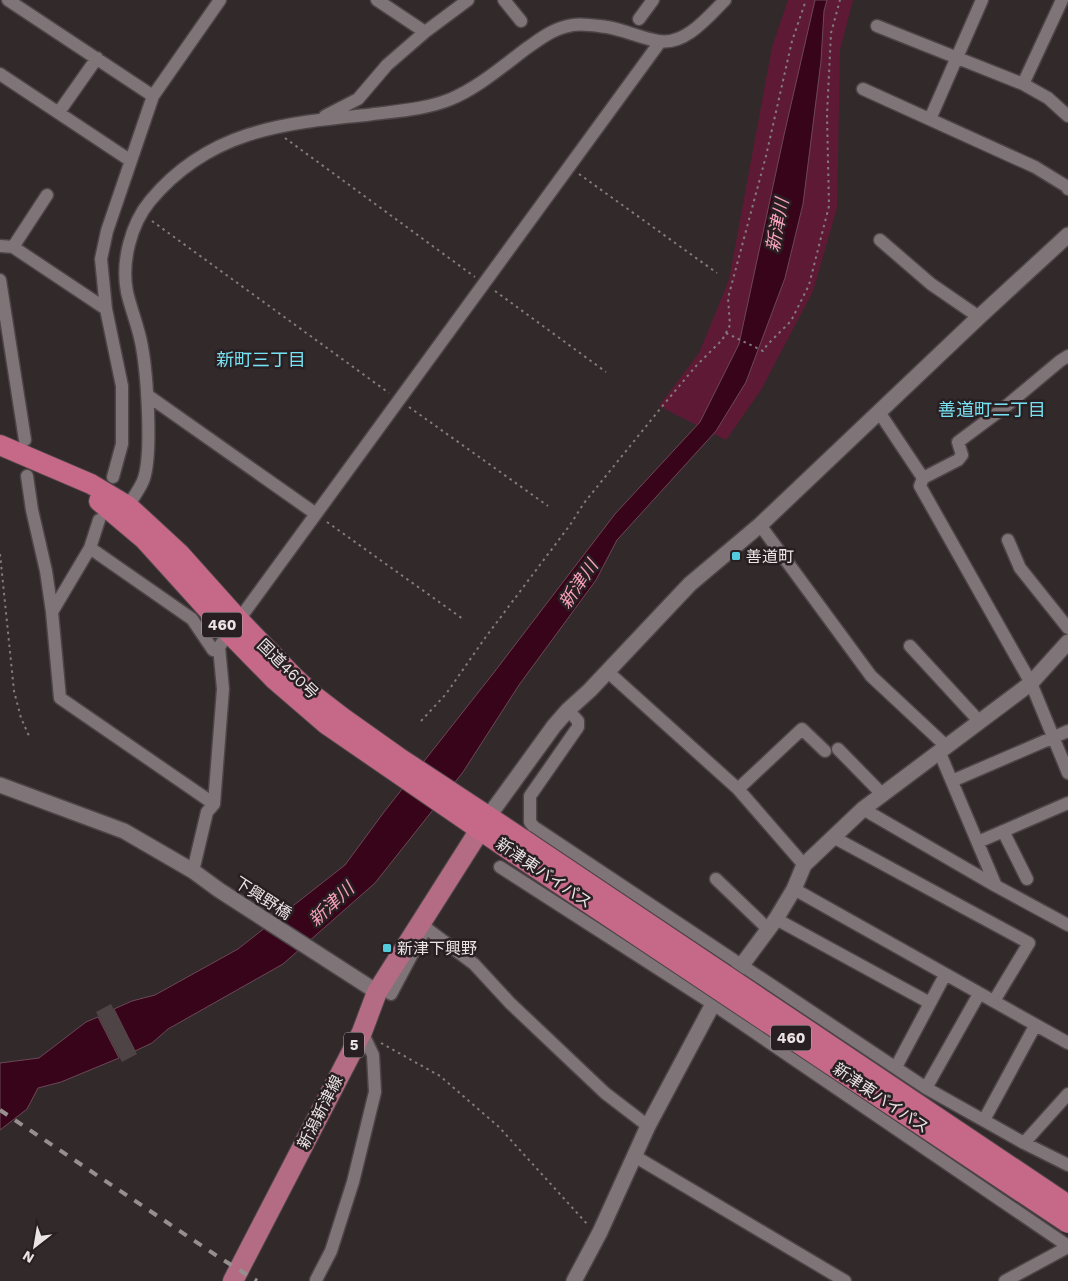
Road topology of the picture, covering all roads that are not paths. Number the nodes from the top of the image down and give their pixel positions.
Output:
1 (8, 0) edge
2 (220, 0) edge
3 (377, 0) edge
4 (468, 0) edge
5 (504, 0) edge
6 (653, 0) edge
7 (725, 0) edge
8 (982, 0) edge
9 (1062, 0) edge
10 (639, 19) dead end
11 (521, 21) dead end
12 (877, 26) dead end
13 (426, 32) junction
14 (660, 42) junction
15 (97, 58) junction
16 (956, 58) junction
17 (0, 74) edge
18 (1023, 84) junction
19 (863, 89) dead end
20 (153, 96) junction
21 (58, 112) junction
22 (1068, 116) edge
23 (930, 119) junction
24 (319, 120) junction
25 (131, 161) junction
26 (1068, 189) edge
27 (47, 195) dead end
28 (1068, 235) edge
29 (880, 240) dead end
30 (0, 246) edge
31 (13, 247) junction
32 (0, 280) edge
33 (106, 309) junction
34 (979, 317) junction
35 (1068, 356) edge
36 (147, 395) junction
37 (879, 412) junction
38 (24, 440) dead end
39 (0, 445) edge
40 (62, 472) junction
41 (27, 476) dead end
42 (113, 477) dead end
43 (923, 478) junction
44 (128, 506) junction
45 (316, 514) junction
46 (100, 520) dead end
47 (760, 525) junction
48 (1008, 540) dead end
49 (90, 548) junction
50 (52, 612) junction
51 (1068, 628) edge
52 (229, 634) junction
53 (1068, 642) edge
54 (910, 646) dead end
55 (608, 672) junction
56 (1031, 683) junction
57 (568, 710) junction
58 (979, 721) junction
59 (1068, 731) edge
60 (1053, 737) junction
61 (943, 748) junction
62 (1068, 773) edge
63 (952, 781) junction
64 (0, 785) edge
65 (738, 789) junction
66 (883, 795) junction
67 (1068, 802) edge
68 (214, 804) junction
69 (863, 809) junction
70 (484, 824) junction
71 (1003, 831) junction
72 (833, 837) junction
73 (978, 842) junction
74 (519, 847) junction
75 (804, 865) junction
76 (500, 867) dead end
77 (193, 871) junction
78 (716, 879) dead end
79 (1027, 879) dead end
80 (996, 886) junction
81 (794, 888) junction
82 (772, 924) junction
83 (1068, 925) edge
84 (741, 965) junction
85 (945, 975) junction
86 (378, 989) junction
87 (980, 994) junction
88 (994, 1001) junction
89 (930, 1003) junction
90 (713, 1004) junction
91 (1035, 1026) junction
92 (362, 1032) junction
93 (1068, 1043) edge
94 (896, 1067) junction
95 (926, 1088) junction
96 (1068, 1094) edge
97 (984, 1120) junction
98 (648, 1126) junction
99 (1024, 1143) junction
100 (636, 1157) junction
101 (1068, 1165) edge
102 (1068, 1205) edge
103 (1068, 1222) edge
104 (1068, 1246) edge
105 (316, 1280) dead end
106 (233, 1281) edge
107 (574, 1281) edge
108 (846, 1281) edge
109 (1005, 1281) edge

1 - 15 street
2 - 20 street
3 - 13 street
4 - 13 street
5 - 11 street
6 - 10 street
7 - 14 street
8 - 16 street
9 - 18 street
12 - 16 street
13 - 24 street
14 - 24 street
14 - 45 street
15 - 20 street
15 - 21 street
16 - 18 street
16 - 23 street
17 - 21 street
18 - 22 street
19 - 23 street
20 - 25 street
21 - 25 street
23 - 26 street
24 - 36 street
25 - 33 street
27 - 31 street
28 - 34 street
29 - 34 street
30 - 31 street
31 - 33 street
32 - 38 street
33 - 42 street
34 - 37 street
35 - 43 street
36 - 44 street
36 - 45 street
37 - 43 street
37 - 47 street
39 - 40 highway, 国道460号 / 460
40 - 44 highway, 国道460号 / 460
40 - 52 highway, 460
41 - 50 street
43 - 56 street
44 - 52 highway, 国道460号 / 460
45 - 52 street
46 - 49 street
47 - 55 street
47 - 61 street
48 - 51 street
49 - 50 street
49 - 52 street
50 - 68 street
52 - 68 street
52 - 70 highway, 国道460号 / 460
53 - 56 street
54 - 58 street
55 - 57 street
55 - 65 street
56 - 58 street
56 - 60 street
57 - 70 street
57 - 84 street
58 - 61 street
59 - 60 street
60 - 62 street
60 - 63 street
61 - 63 street
61 - 66 street
63 - 73 street
64 - 77 street, 下興野橋
65 - 66 street
65 - 75 street
66 - 69 street
67 - 71 street
68 - 77 street
69 - 72 street
69 - 80 street
70 - 74 highway, 新津東バイパス / 460
70 - 86 main road, 新潟新津線 / 5
71 - 73 street
71 - 79 street
72 - 75 street
72 - 88 street
73 - 80 street
74 - 102 highway, 新津東バイパス / 460, bridge
74 - 103 highway, 新津東バイパス / 460, bridge
75 - 81 street
76 - 90 street
77 - 86 street, 下興野橋
78 - 82 street
80 - 83 street
81 - 82 street
81 - 85 street
82 - 84 street
82 - 89 street
84 - 90 street
84 - 94 street
85 - 87 street
85 - 89 street
86 - 92 main road, 新潟新津線 / 5
86 - 98 street
87 - 88 street
87 - 95 street
88 - 91 street
89 - 94 street
90 - 98 street
90 - 104 street
91 - 93 street
91 - 97 street
92 - 105 street
92 - 106 main road, 新潟新津線 / 5
94 - 95 street
95 - 97 street
96 - 99 street
97 - 99 street
98 - 100 street
99 - 101 street
100 - 107 street
100 - 108 street
104 - 109 street

